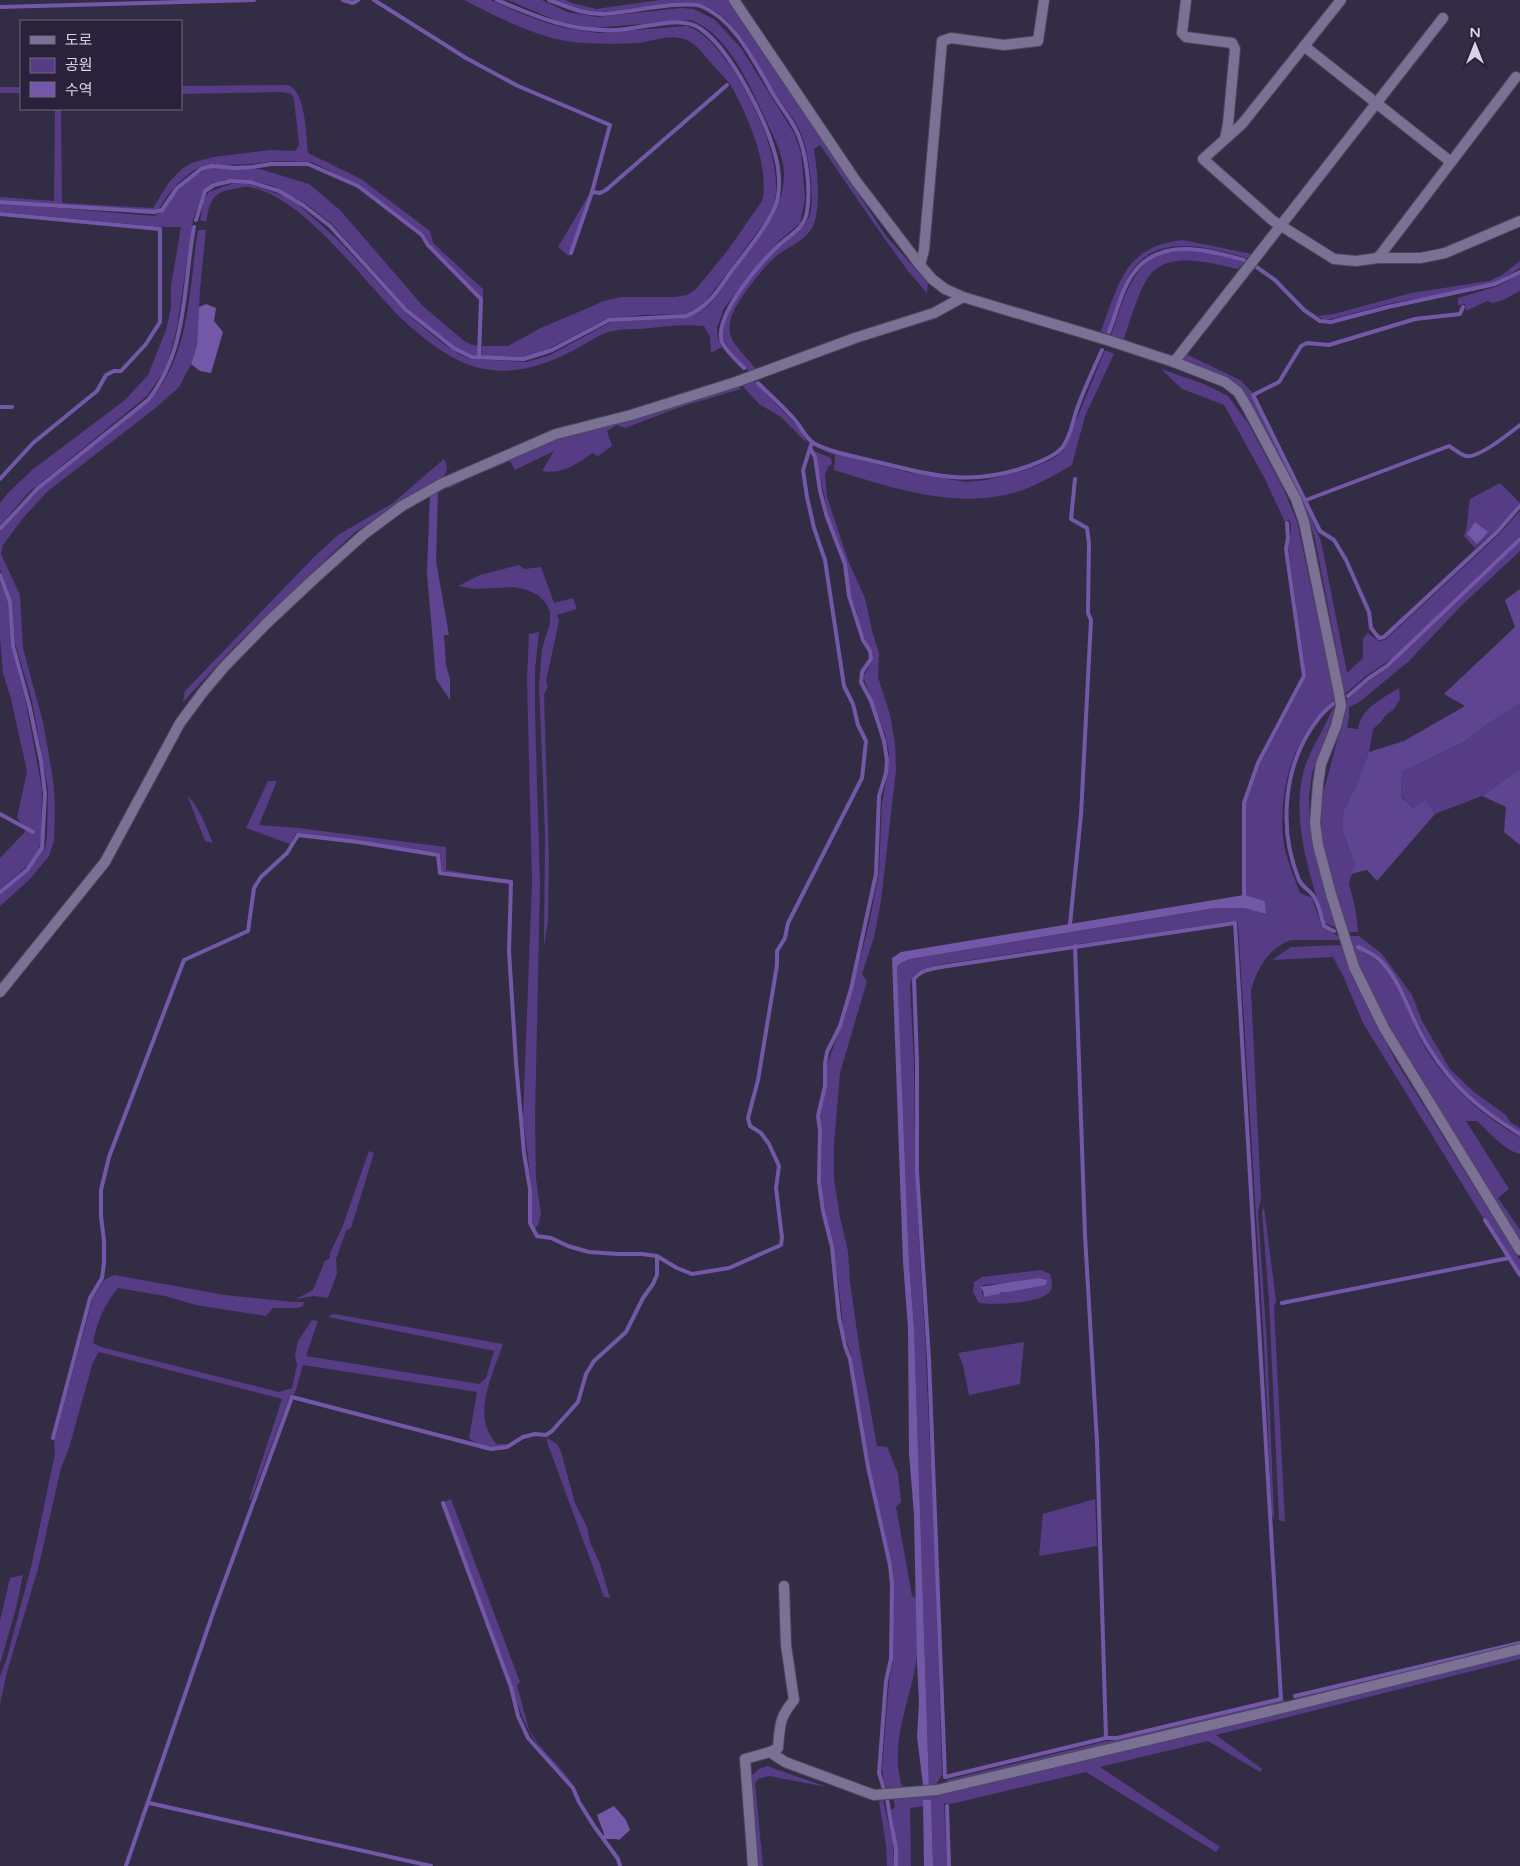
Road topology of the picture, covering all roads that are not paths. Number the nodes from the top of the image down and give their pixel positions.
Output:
1 (734, 0) edge
2 (1044, 0) edge
3 (1186, 0) edge
4 (1341, 0) edge
5 (1443, 18) dead end
6 (1304, 46) junction
7 (1516, 78) dead end
8 (1376, 103) junction
9 (1225, 139) junction
10 (1451, 162) junction
11 (1520, 221) edge
12 (1280, 226) junction
13 (1378, 258) junction
14 (920, 265) junction
15 (962, 297) junction
16 (1174, 362) junction
17 (0, 992) edge
18 (1520, 1250) edge
19 (784, 1586) dead end
20 (1520, 1649) edge
21 (770, 1752) junction
22 (753, 1866) edge

1 - 14 street
2 - 14 street
3 - 9 street
4 - 6 street
5 - 8 street
6 - 8 street
6 - 9 street
7 - 10 street
8 - 10 street
8 - 12 street
9 - 12 street
10 - 13 street
11 - 13 street
12 - 13 street
12 - 16 street
14 - 15 street
15 - 16 street
15 - 17 street
16 - 18 street
19 - 21 street
20 - 21 street
21 - 22 street

